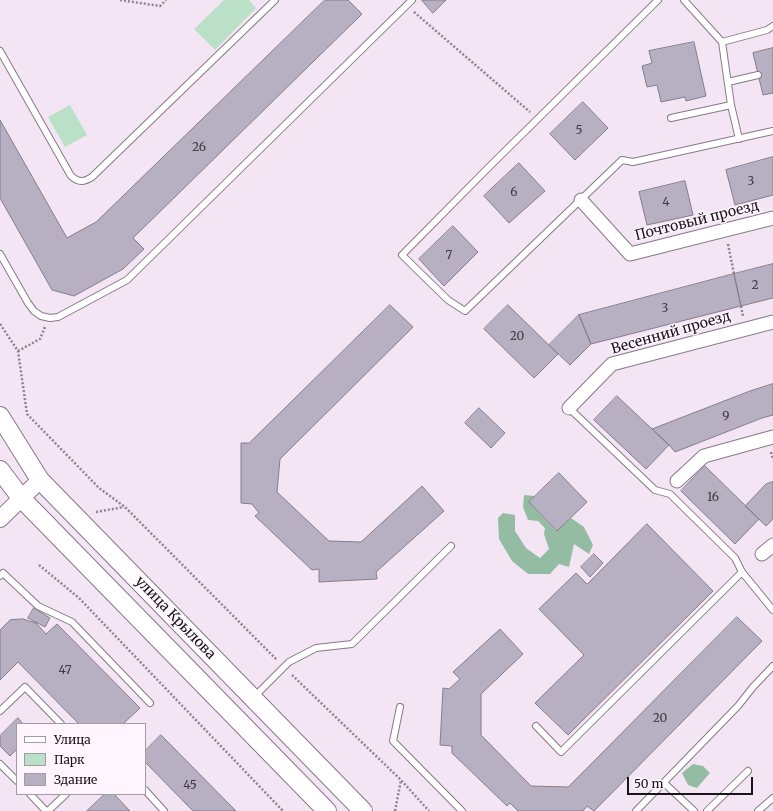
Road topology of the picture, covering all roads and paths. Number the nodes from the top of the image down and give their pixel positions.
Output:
1 (120, 0) edge
2 (166, 0) edge
3 (275, 0) edge
4 (401, 0) edge
5 (412, 0) edge
6 (658, 0) edge
7 (684, 0) edge
8 (407, 5) junction
9 (773, 26) edge
10 (722, 42) junction
11 (0, 51) edge
12 (758, 75) dead end
13 (728, 82) junction
14 (731, 105) junction
15 (538, 118) junction
16 (671, 118) dead end
17 (773, 131) edge
18 (739, 139) junction
19 (581, 200) junction
20 (773, 218) edge
21 (726, 230) junction
22 (0, 254) edge
23 (734, 274) dead end
24 (773, 322) edge
25 (0, 324) edge
26 (40, 339) dead end
27 (18, 351) junction
28 (569, 408) joint
29 (0, 416) edge
30 (773, 437) edge
31 (0, 470) edge
32 (40, 480) junction
33 (677, 482) dead end
34 (21, 498) junction
35 (125, 507) junction
36 (92, 513) dead end
37 (0, 519) edge
38 (773, 545) edge
39 (451, 546) dead end
40 (762, 554) dead end
41 (39, 565) dead end
42 (742, 572) junction
43 (0, 576) edge
44 (773, 610) edge
45 (773, 666) edge
46 (284, 668) junction
47 (253, 698) junction
48 (150, 703) dead end
49 (400, 707) dead end
50 (0, 711) edge
51 (61, 723) edge
52 (536, 726) dead end
53 (0, 764) edge
54 (748, 771) dead end
55 (16, 780) edge
56 (401, 780) junction
57 (664, 783) junction
58 (146, 791) edge
59 (31, 795) edge
60 (65, 795) edge
61 (773, 798) edge
62 (47, 811) edge
63 (164, 811) edge
64 (283, 811) edge
65 (327, 811) edge
66 (363, 811) edge
67 (395, 811) edge
68 (429, 811) edge
69 (462, 811) edge
70 (636, 811) edge
71 (694, 811) edge
72 (707, 811) edge
73 (758, 811) edge

1 - 2 path
3 - 11 lane
4 - 8 lane
5 - 8 lane
6 - 15 lane
7 - 10 lane
8 - 15 path
8 - 22 lane
9 - 10 lane
10 - 13 lane
12 - 13 lane
13 - 14 lane
14 - 16 lane
14 - 18 lane
15 - 19 lane
17 - 18 lane
18 - 19 lane
19 - 21 street, Почтовый проезд
20 - 21 street, Почтовый проезд
21 - 23 path
24 - 28 street, Весенний проезд
25 - 27 path
26 - 27 path
27 - 35 path
28 - 42 lane
29 - 32 main road, улица Крылова
30 - 33 street
31 - 34 main road, улица Крылова
32 - 34 street
32 - 47 main road, улица Крылова
34 - 37 street
34 - 65 main road, улица Крылова
35 - 36 path
35 - 46 path
38 - 40 street
39 - 46 lane
41 - 64 path
42 - 44 lane
42 - 52 lane
43 - 48 lane
45 - 57 lane
46 - 47 lane
46 - 56 path
47 - 66 main road, улица Крылова
49 - 69 lane
50 - 51 lane
53 - 55 lane
54 - 72 lane
56 - 67 path
56 - 68 path
57 - 70 lane
57 - 71 lane
58 - 63 lane
59 - 62 lane
60 - 62 lane
61 - 73 lane

